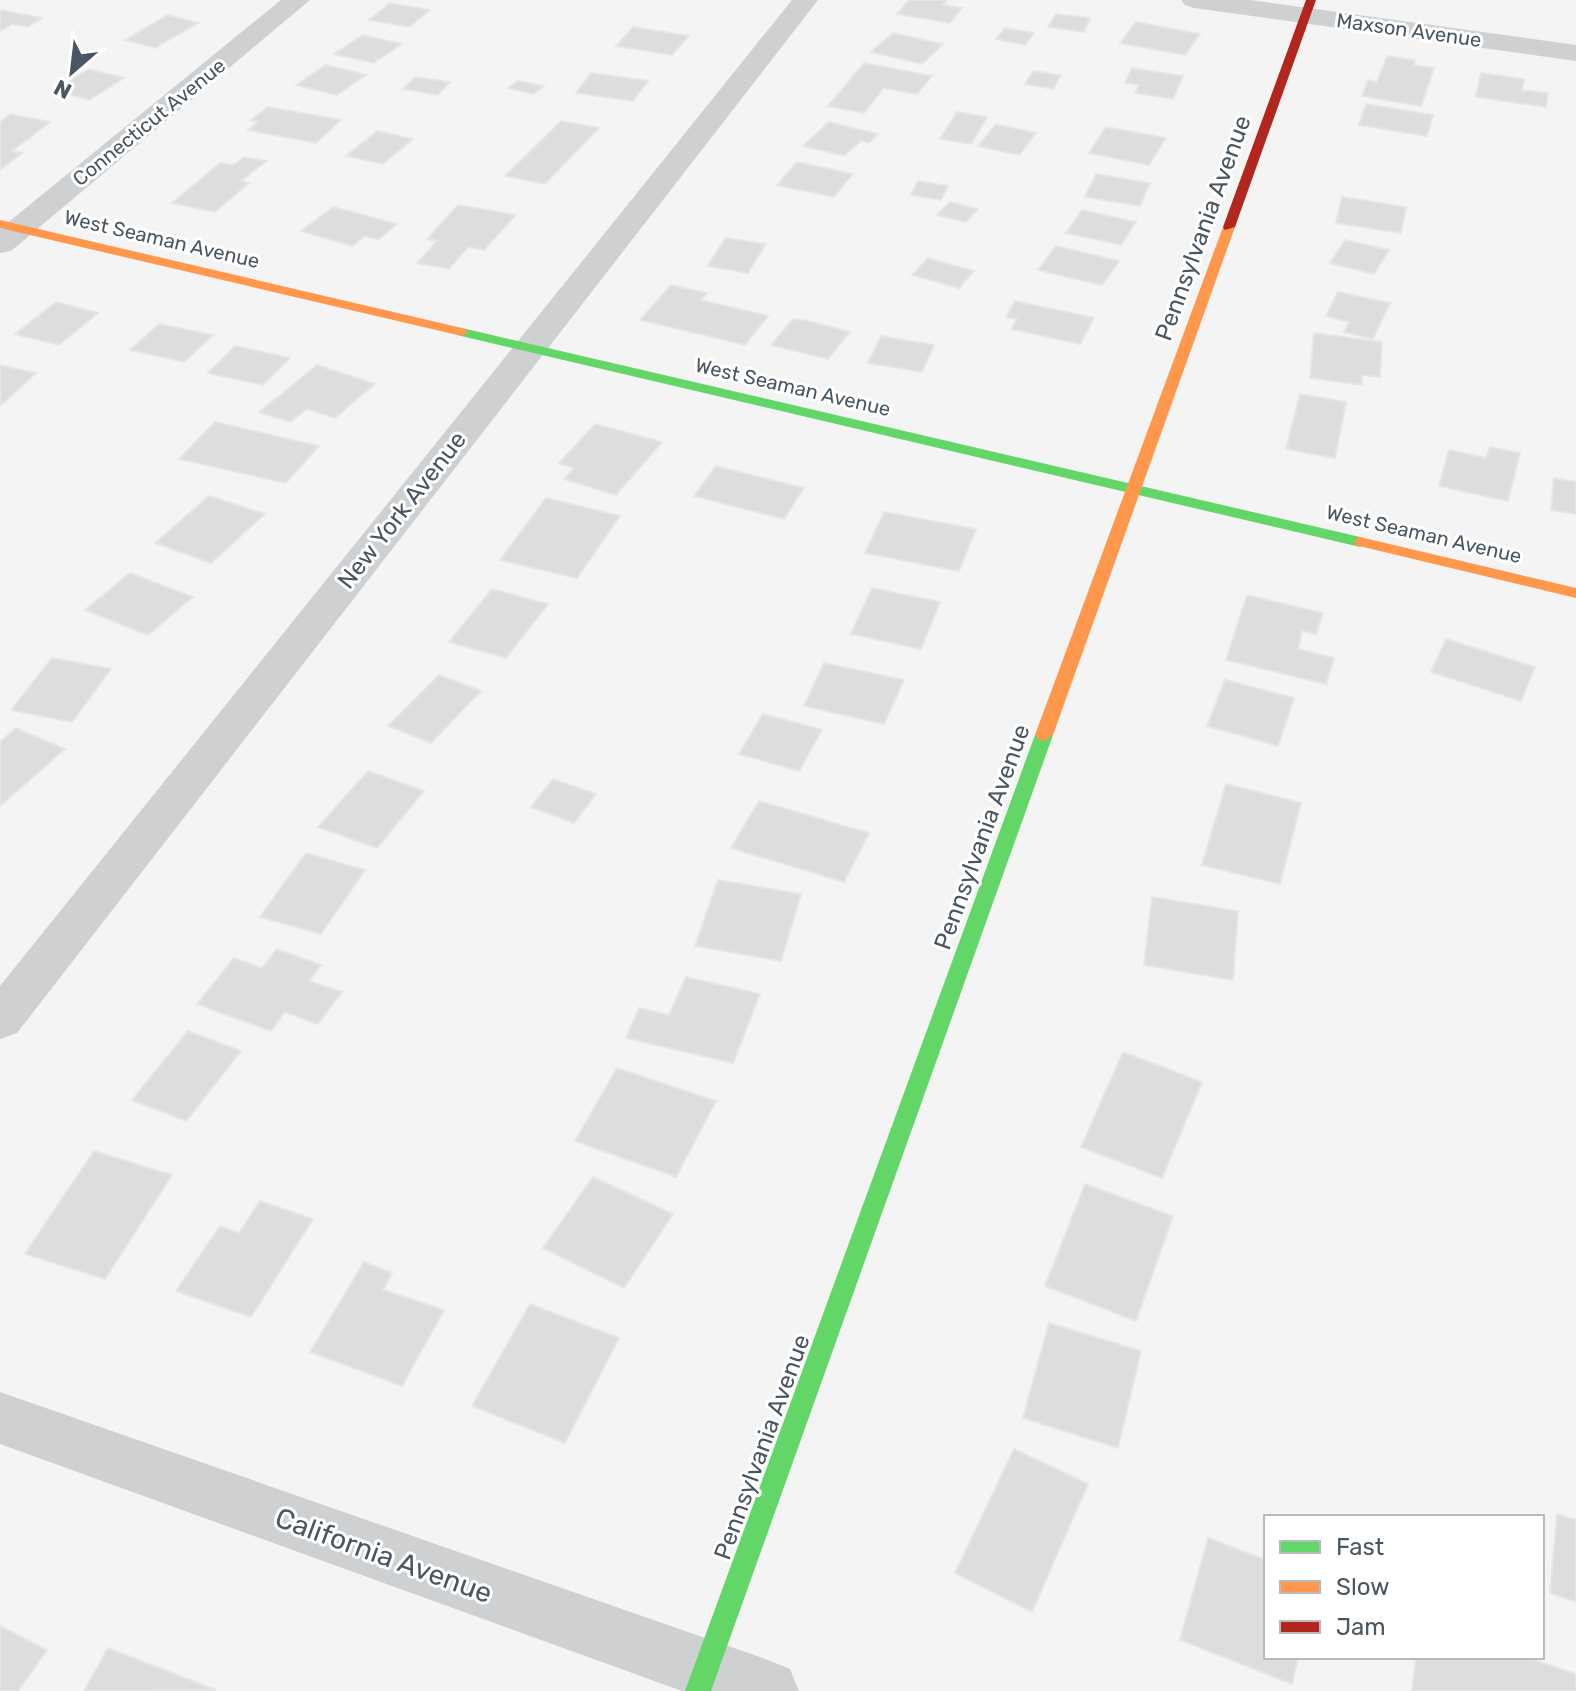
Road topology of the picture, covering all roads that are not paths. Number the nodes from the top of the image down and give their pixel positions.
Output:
1 (297, 0) edge
2 (805, 0) edge
3 (1194, 0) edge
4 (1308, 8) edge
5 (1576, 53) edge
6 (6, 232) edge
7 (530, 348) junction
8 (1133, 489) junction
9 (1576, 593) edge
10 (0, 1020) edge
11 (0, 1418) edge
12 (703, 1680) edge
13 (768, 1691) edge

1 - 6 street, Connecticut Avenue
2 - 7 street, New York Avenue
3 - 4 street, Maxson Avenue
4 - 5 street, Maxson Avenue
4 - 8 street, Pennsylvania Avenue
6 - 7 street, West Seaman Avenue
7 - 8 street, West Seaman Avenue
7 - 10 street, New York Avenue
8 - 9 street, West Seaman Avenue
8 - 12 street, Pennsylvania Avenue
11 - 12 street, California Avenue
12 - 13 street, California Avenue

